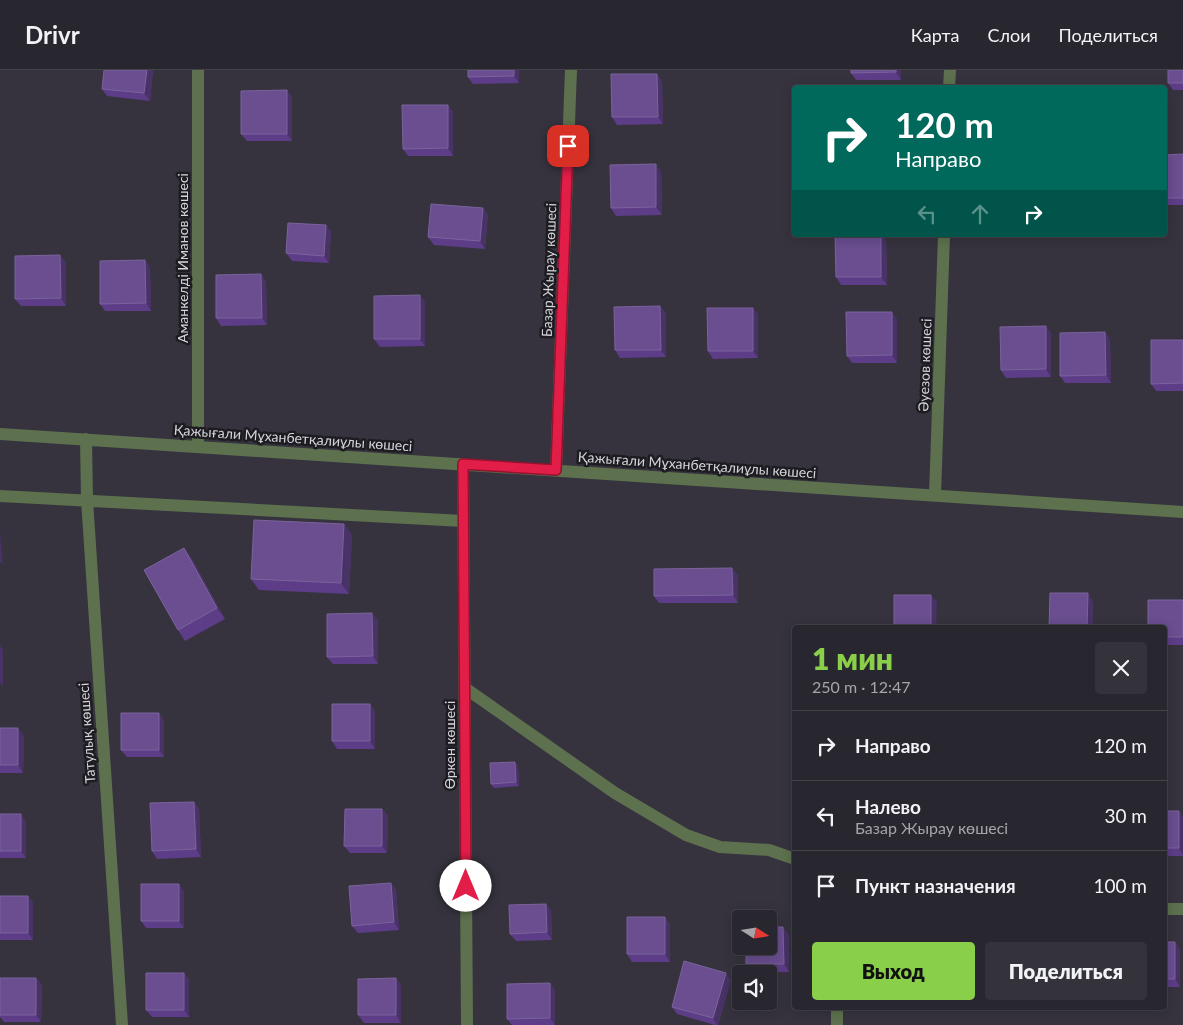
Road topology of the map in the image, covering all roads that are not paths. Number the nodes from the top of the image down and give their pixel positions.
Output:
1 (198, 70) edge
2 (571, 70) edge
3 (950, 70) edge
4 (949, 85) edge
5 (944, 237) edge
6 (0, 434) edge
7 (86, 439) junction
8 (198, 447) junction
9 (463, 464) junction
10 (556, 470) junction
11 (936, 495) junction
12 (0, 496) edge
13 (87, 500) junction
14 (1183, 512) edge
15 (463, 521) junction
16 (465, 688) junction
17 (792, 857) edge
18 (1167, 908) edge
19 (1183, 909) edge
20 (837, 1010) edge
21 (122, 1025) edge
22 (467, 1025) edge
23 (837, 1025) edge

1 - 8 street, Аманкелді Иманов көшесі
2 - 10 street, Базар Жырау көшесі
3 - 4 street
5 - 11 street, Әуезов көшесі
6 - 7 street, Қажығали Мұханбетқалиұлы көшесі
7 - 8 street, Қажығали Мұханбетқалиұлы көшесі
7 - 13 street, Татулық көшесі
8 - 9 street, Қажығали Мұханбетқалиұлы көшесі
9 - 10 street, Қажығали Мұханбетқалиұлы көшесі
9 - 15 street, Өркен көшесі
10 - 11 street, Қажығали Мұханбетқалиұлы көшесі
11 - 14 street, Қажығали Мұханбетқалиұлы көшесі
12 - 13 street
13 - 15 street
13 - 21 street, Татулық көшесі
15 - 16 street, Өркен көшесі
16 - 17 street
16 - 22 street, Өркен көшесі
18 - 19 street
20 - 23 street

